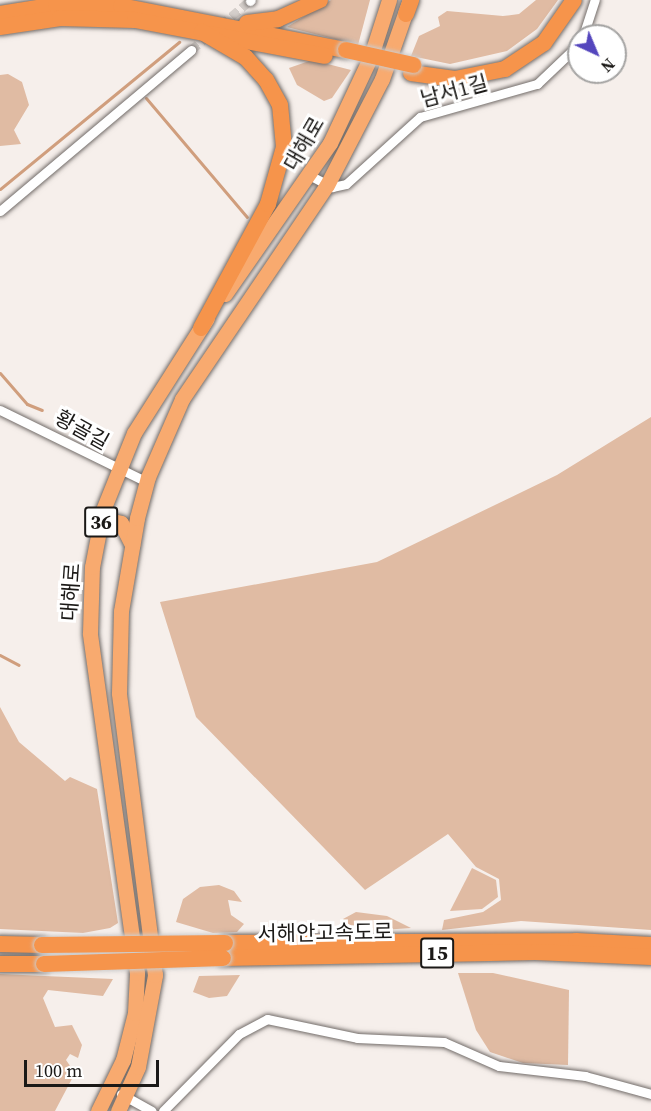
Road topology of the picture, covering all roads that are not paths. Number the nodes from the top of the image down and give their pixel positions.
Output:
1 (320, 0) edge
2 (389, 0) edge
3 (565, 0) edge
4 (574, 0) edge
5 (595, 0) edge
6 (409, 5) edge
7 (0, 14) edge
8 (225, 22) junction
9 (587, 24) edge
10 (0, 27) edge
11 (202, 32) junction
12 (191, 50) tunnel mouth
13 (345, 55) junction
14 (567, 55) edge
15 (412, 69) junction
16 (311, 176) junction
17 (327, 185) junction
18 (0, 211) edge
19 (201, 328) junction
20 (147, 407) junction
21 (0, 410) edge
22 (174, 416) junction
23 (117, 469) junction
24 (147, 482) junction
25 (100, 526) junction
26 (132, 545) junction
27 (0, 944) edge
28 (651, 945) edge
29 (224, 951) junction
30 (651, 957) edge
31 (0, 964) edge
32 (111, 1088) junction
33 (651, 1094) edge
34 (126, 1096) junction
35 (98, 1111) edge
36 (118, 1111) edge
37 (152, 1111) edge
38 (163, 1111) edge

1 - 8 highway
2 - 16 highway, 대해로 / 36
3 - 15 highway
4 - 15 highway
5 - 9 street
6 - 17 highway, 대해로 / 36
7 - 8 highway
8 - 13 highway
10 - 11 highway
11 - 13 highway
11 - 19 highway
12 - 18 street
13 - 15 highway, bridge
14 - 17 street, 남서1길
16 - 17 street
16 - 19 highway, 대해로 / 36
17 - 22 highway, 대해로 / 36
19 - 20 highway, 대해로 / 36
20 - 22 highway
20 - 23 highway, 대해로 / 36
21 - 23 street, 황골길
22 - 24 highway, 대해로 / 36
23 - 24 street, 황골길
23 - 25 highway, 대해로 / 36
24 - 26 highway, 대해로 / 36
25 - 26 highway
25 - 32 highway, 대해로 / 36
26 - 34 highway, 대해로 / 36
27 - 29 highway, 서해안고속도로 / 15, bridge
28 - 29 highway, 서해안고속도로 / 15
29 - 30 highway, 서해안고속도로 / 15
29 - 31 highway, 서해안고속도로 / 15, bridge
32 - 34 street
32 - 35 highway, 대해로 / 36
33 - 38 street
34 - 36 highway, 대해로 / 36
34 - 37 street

